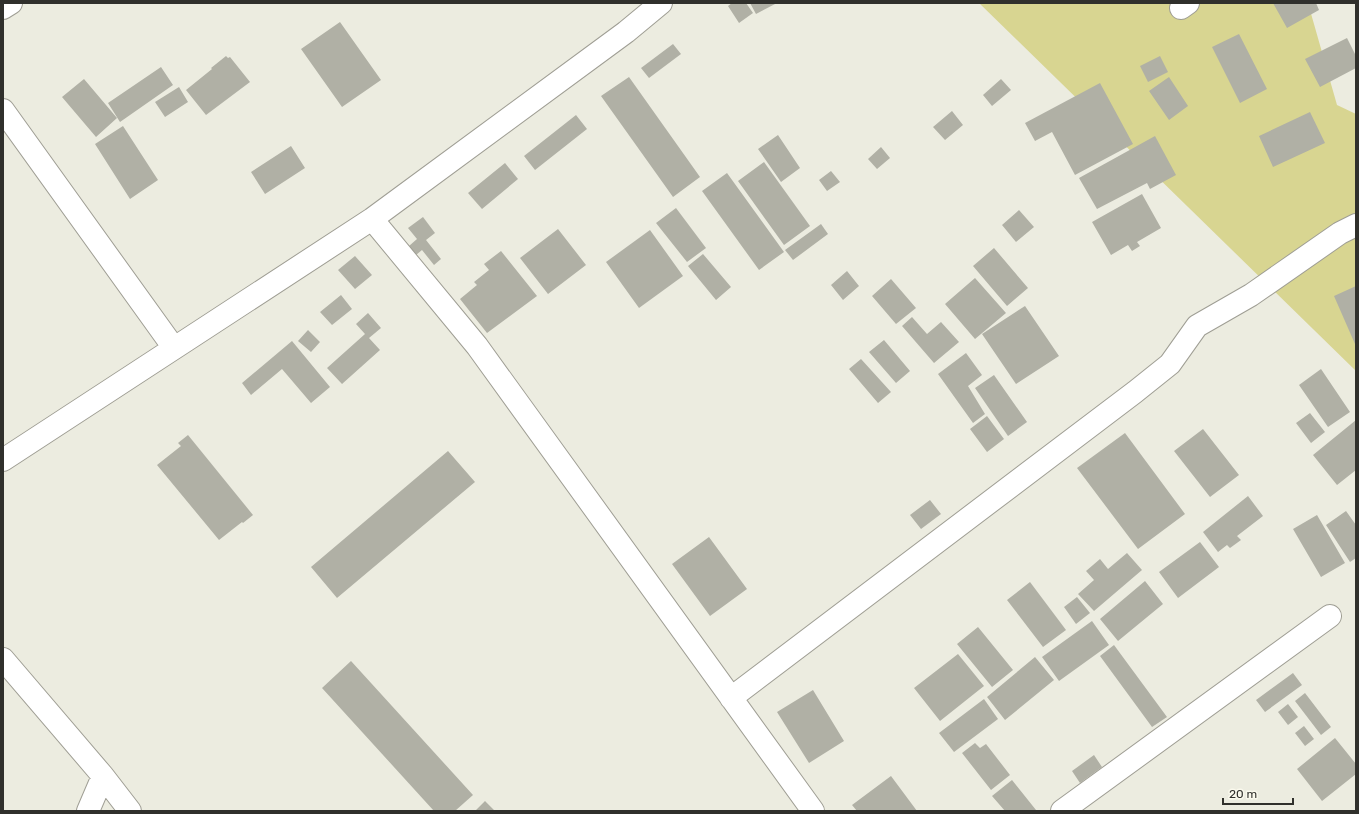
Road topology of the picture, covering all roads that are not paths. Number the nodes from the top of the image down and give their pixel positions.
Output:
1 (11, 3) edge
2 (661, 3) edge
3 (3, 8) edge
4 (3, 110) edge
5 (372, 219) junction
6 (1356, 225) edge
7 (174, 348) junction
8 (3, 460) edge
9 (1330, 616) dead end
10 (3, 660) edge
11 (731, 698) junction
12 (103, 776) junction
13 (88, 811) edge
14 (130, 811) edge
15 (813, 811) edge
16 (1062, 811) edge

1 - 3 street
2 - 5 street
4 - 7 street
5 - 7 street
5 - 11 street
6 - 11 street
7 - 8 street
9 - 16 street
10 - 12 street
11 - 15 street
12 - 13 street
12 - 14 street

